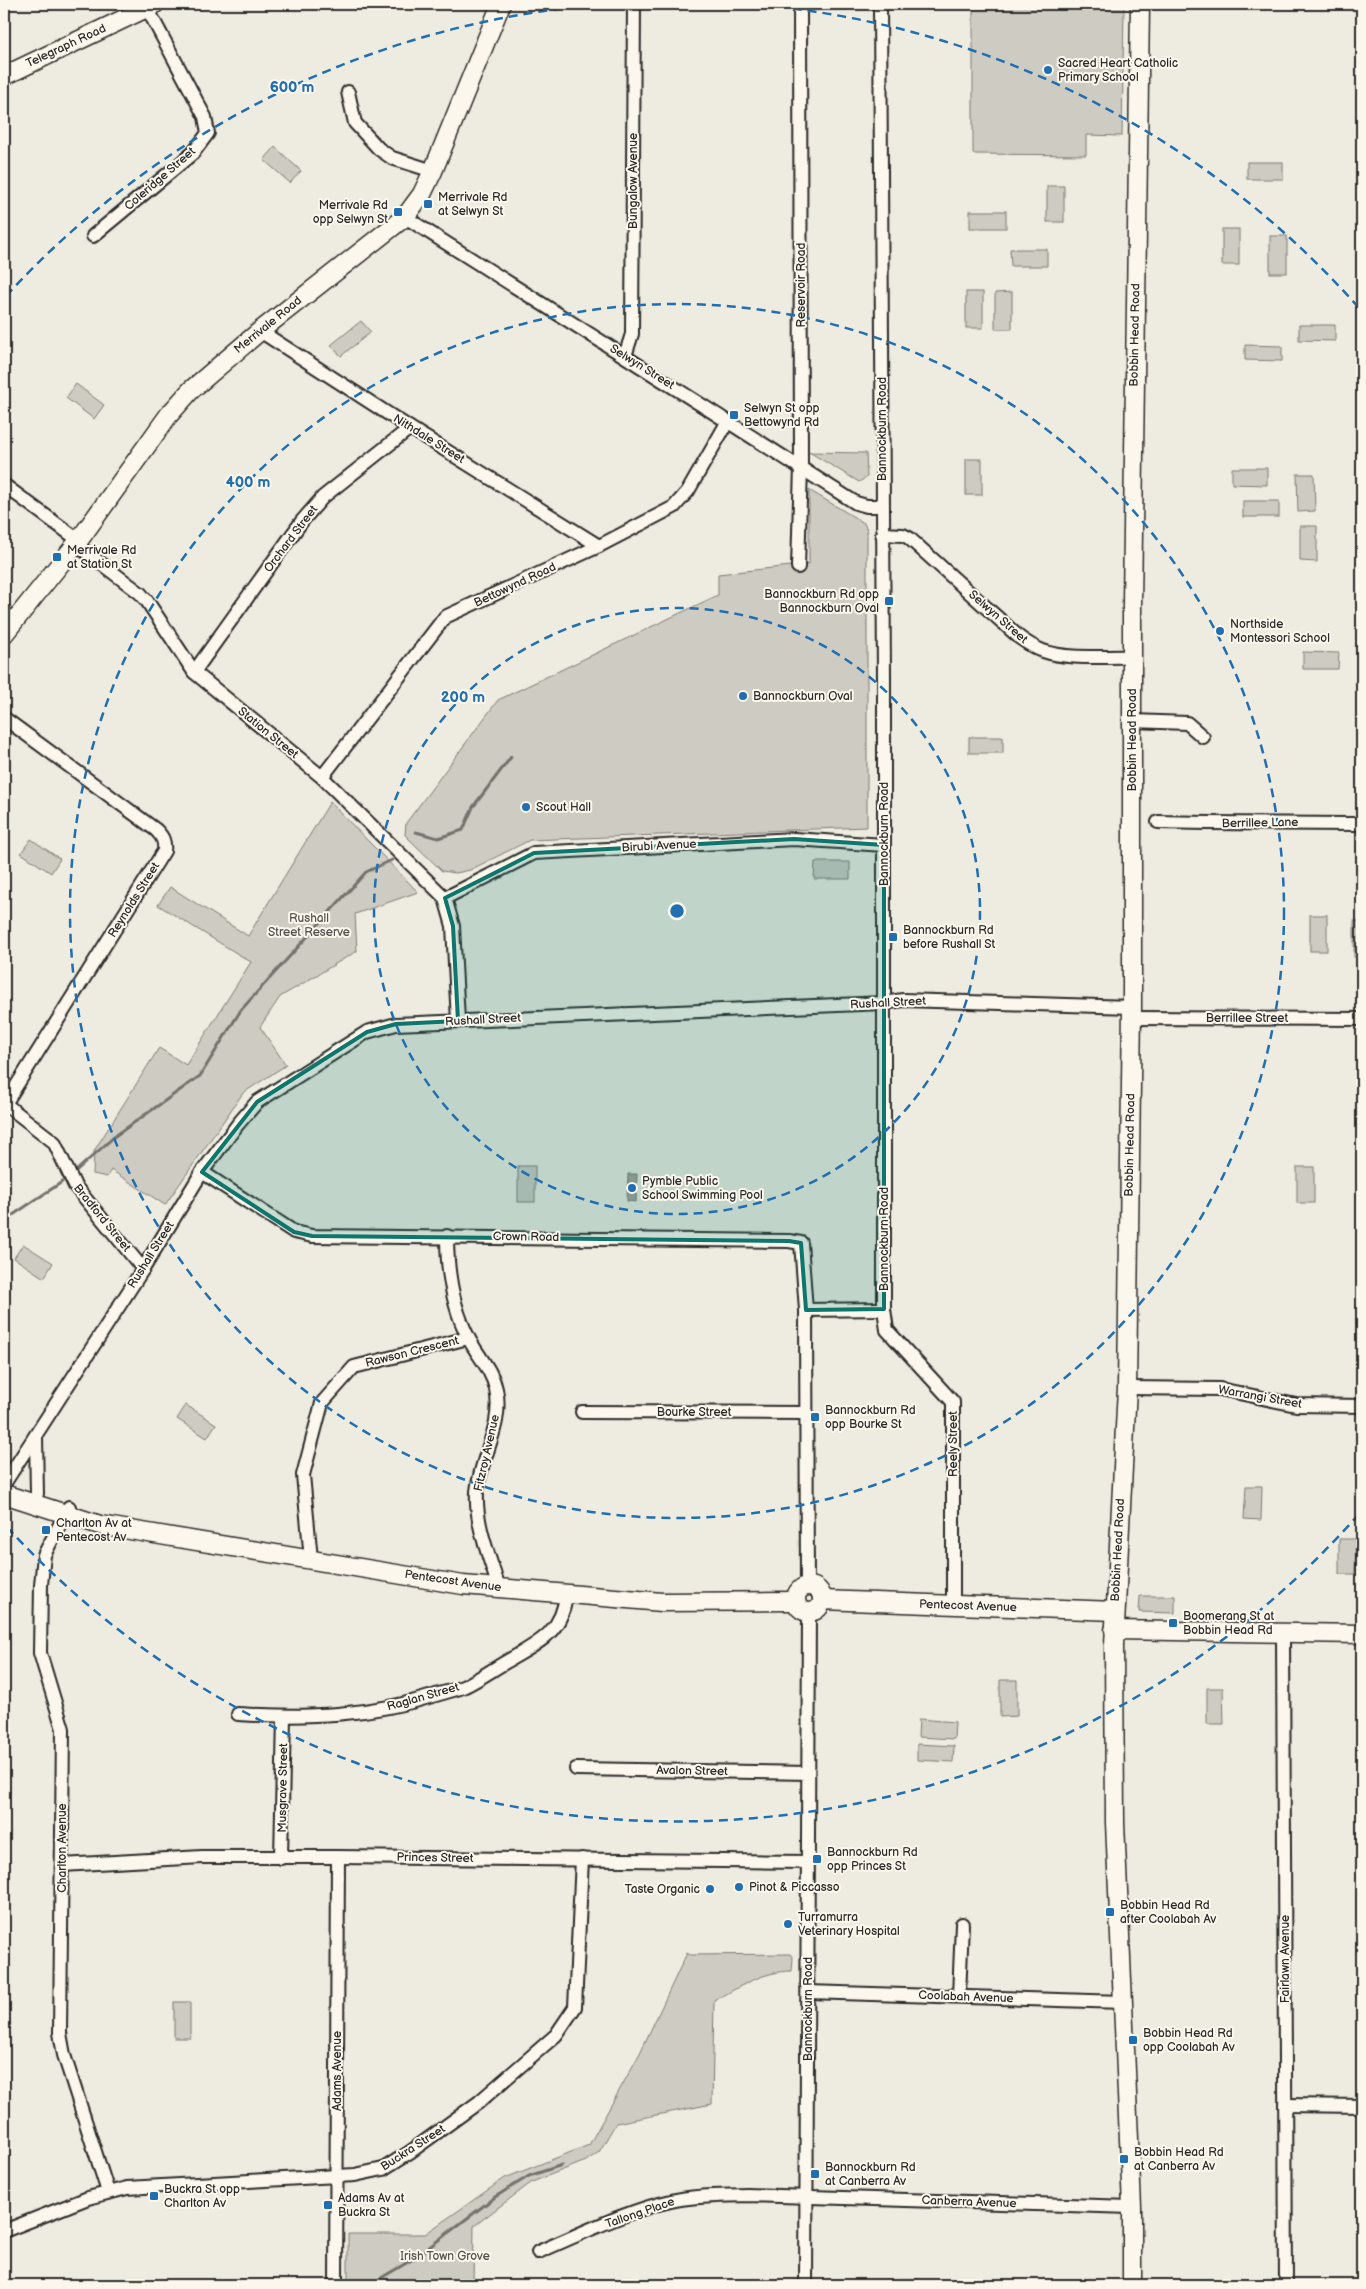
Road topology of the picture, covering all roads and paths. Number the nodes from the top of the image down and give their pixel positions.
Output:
1 (501, 4) edge
2 (634, 4) edge
3 (800, 4) edge
4 (880, 4) edge
5 (1140, 4) edge
6 (151, 6) edge
7 (4, 76) edge
8 (348, 92) dead end
9 (433, 171) junction
10 (405, 217) junction
11 (93, 236) dead end
12 (260, 331) junction
13 (625, 356) junction
14 (728, 421) junction
15 (410, 428) junction
16 (801, 467) junction
17 (4, 484) edge
18 (882, 506) junction
19 (882, 534) junction
20 (77, 543) junction
21 (599, 546) junction
22 (798, 567) dead end
23 (4, 634) edge
24 (1132, 657) junction
25 (194, 672) junction
26 (4, 718) edge
27 (1133, 721) junction
28 (1203, 737) dead end
29 (322, 777) junction
30 (1158, 822) dead end
31 (1362, 824) edge
32 (884, 845) junction
33 (445, 898) junction
34 (884, 1004) junction
35 (1132, 1013) junction
36 (1362, 1019) edge
37 (458, 1021) junction
38 (5, 1104) edge
39 (202, 1172) junction
40 (447, 1236) junction
41 (143, 1269) junction
42 (884, 1309) junction
43 (806, 1310) junction
44 (468, 1338) junction
45 (1127, 1388) junction
46 (1362, 1406) edge
47 (582, 1412) dead end
48 (806, 1413) junction
49 (36, 1436) junction
50 (4, 1485) edge
51 (4, 1494) edge
52 (37, 1494) junction
53 (68, 1510) junction
54 (311, 1559) junction
55 (808, 1587) joint
56 (499, 1588) junction
57 (566, 1594) junction
58 (809, 1604) junction
59 (953, 1605) junction
60 (1114, 1611) junction
61 (1114, 1630) junction
62 (1283, 1633) junction
63 (1362, 1634) edge
64 (238, 1714) dead end
65 (284, 1717) junction
66 (576, 1768) dead end
67 (808, 1772) junction
68 (338, 1857) junction
69 (282, 1858) junction
70 (582, 1859) junction
71 (808, 1862) junction
72 (62, 1865) junction
73 (962, 1924) dead end
74 (808, 1992) junction
75 (959, 1996) junction
76 (1123, 2002) junction
77 (1286, 2105) junction
78 (1362, 2106) edge
79 (337, 2177) junction
80 (108, 2192) junction
81 (806, 2197) junction
82 (1132, 2206) junction
83 (4, 2231) edge
84 (538, 2252) dead end
85 (336, 2285) edge
86 (806, 2285) edge
87 (1132, 2285) edge
88 (1286, 2285) edge

1 - 9 main road, Merrivale Road
2 - 13 street, Bungalow Avenue
3 - 16 street, Reservoir Road
4 - 18 street, Bannockburn Road
5 - 24 main road, Bobbin Head Road
6 - 7 main road, Telegraph Road
6 - 11 street, Coleridge Street
8 - 9 street
9 - 10 main road, Merrivale Road
10 - 12 main road, Merrivale Road
10 - 13 street, Selwyn Street
12 - 15 street, Nithdale Street
12 - 20 main road, Merrivale Road
13 - 14 street, Selwyn Street
14 - 16 street, Selwyn Street
14 - 21 street, Bettowynd Road
15 - 21 street, Nithdale Street
15 - 25 street, Orchard Street
16 - 18 street, Selwyn Street
16 - 22 street, Reservoir Road
17 - 20 street, Station Street
18 - 19 street, Bannockburn Road
19 - 24 street, Selwyn Street
19 - 32 street, Bannockburn Road
20 - 23 main road, Merrivale Road
20 - 25 street, Station Street
21 - 29 street, Bettowynd Road
24 - 27 main road, Bobbin Head Road
25 - 29 street, Station Street
26 - 38 street, Reynolds Street
27 - 28 street
27 - 35 main road, Bobbin Head Road
29 - 33 street, Station Street
30 - 31 street, Berrillee Lane
32 - 33 street, Birubi Avenue
32 - 34 street, Bannockburn Road
33 - 37 street, Station Street
34 - 35 street, Rushall Street
34 - 37 street, Rushall Street
34 - 42 street, Bannockburn Road
35 - 36 street, Berrillee Street
35 - 45 main road, Bobbin Head Road
37 - 39 street, Rushall Street
38 - 41 street, Bradford Street
39 - 40 street, Crown Road
39 - 41 street, Rushall Street
40 - 43 street, Crown Road
40 - 44 street, Fitzroy Avenue
41 - 49 street, Rushall Street
42 - 43 street, Bannockburn Road
42 - 59 street, Reely Street
43 - 48 street
44 - 54 street, Rawson Crescent
44 - 56 street, Fitzroy Avenue
45 - 46 street, Warrangi Street
45 - 60 main road, Bobbin Head Road
47 - 48 street, Bourke Street
48 - 55 street
49 - 50 street, Rushall Street
49 - 52 street
50 - 52 main road, Pentecost Avenue
51 - 53 main road, Pentecost Avenue
52 - 53 main road, Pentecost Avenue
53 - 54 main road, Pentecost Avenue
53 - 72 street, Charlton Avenue
54 - 56 main road, Pentecost Avenue
55 - 58 main road
56 - 57 main road, Pentecost Avenue
57 - 58 main road, Pentecost Avenue
57 - 65 street, Raglan Street
58 - 59 main road, Pentecost Avenue
58 - 67 street, Bannockburn Road
59 - 60 main road, Pentecost Avenue
60 - 61 main road, Bobbin Head Road
61 - 62 main road
61 - 76 main road, Bobbin Head Road
62 - 63 main road
62 - 77 street, Fairlawn Avenue
64 - 65 street, Raglan Street
65 - 69 street, Musgrave Street
66 - 67 street, Avalon Street
67 - 71 street, Bannockburn Road
68 - 69 street, Princes Street
68 - 70 street, Princes Street
68 - 79 street, Adams Avenue
69 - 72 street, Princes Street
70 - 71 street, Princes Street
70 - 79 street, Buckra Street
71 - 74 street, Bannockburn Road
72 - 80 street, Charlton Avenue
73 - 75 street
74 - 75 street, Coolabah Avenue
74 - 81 street, Bannockburn Road
75 - 76 street, Coolabah Avenue
76 - 82 main road, Bobbin Head Road
77 - 78 street
77 - 88 street, Fairlawn Avenue
79 - 80 street, Buckra Street
79 - 85 street, Adams Avenue
80 - 83 street, Buckra Street
81 - 82 street, Canberra Avenue
81 - 84 street, Tallong Place
81 - 86 street, Bannockburn Road
82 - 87 main road, Bobbin Head Road

